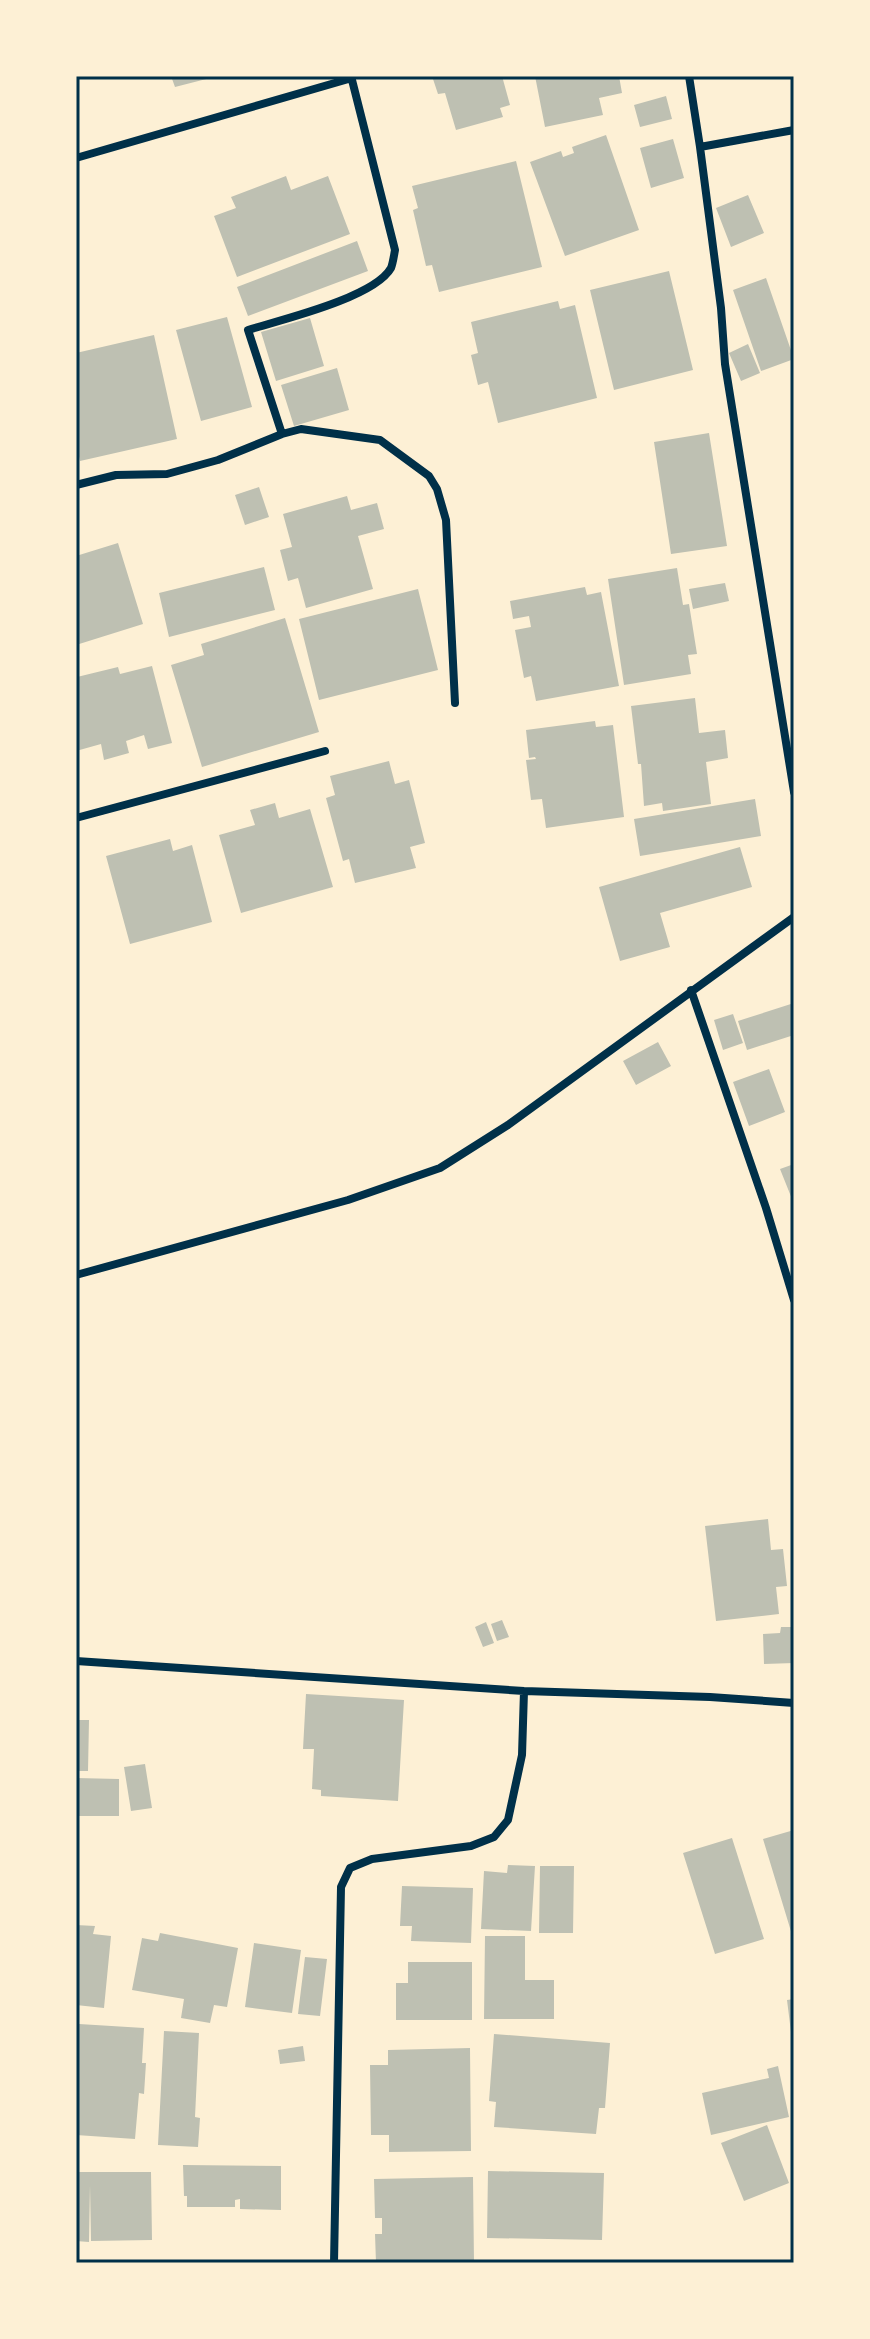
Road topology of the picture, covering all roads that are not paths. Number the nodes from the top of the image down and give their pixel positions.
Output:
1 (689, 76) edge
2 (351, 77) edge
3 (794, 130) edge
4 (700, 147) junction
5 (76, 158) edge
6 (282, 434) junction
7 (76, 485) edge
8 (455, 703) dead end
9 (325, 751) dead end
10 (794, 792) edge
11 (76, 818) edge
12 (794, 917) edge
13 (691, 990) junction
14 (76, 1275) edge
15 (794, 1300) edge
16 (76, 1661) edge
17 (524, 1691) junction
18 (794, 1703) edge
19 (334, 2263) edge

1 - 4 street
2 - 5 street
2 - 6 street
3 - 4 street
4 - 10 street
6 - 7 street
6 - 8 street
9 - 11 street
12 - 13 street
13 - 14 street
13 - 15 street
16 - 17 street
17 - 18 street
17 - 19 street

